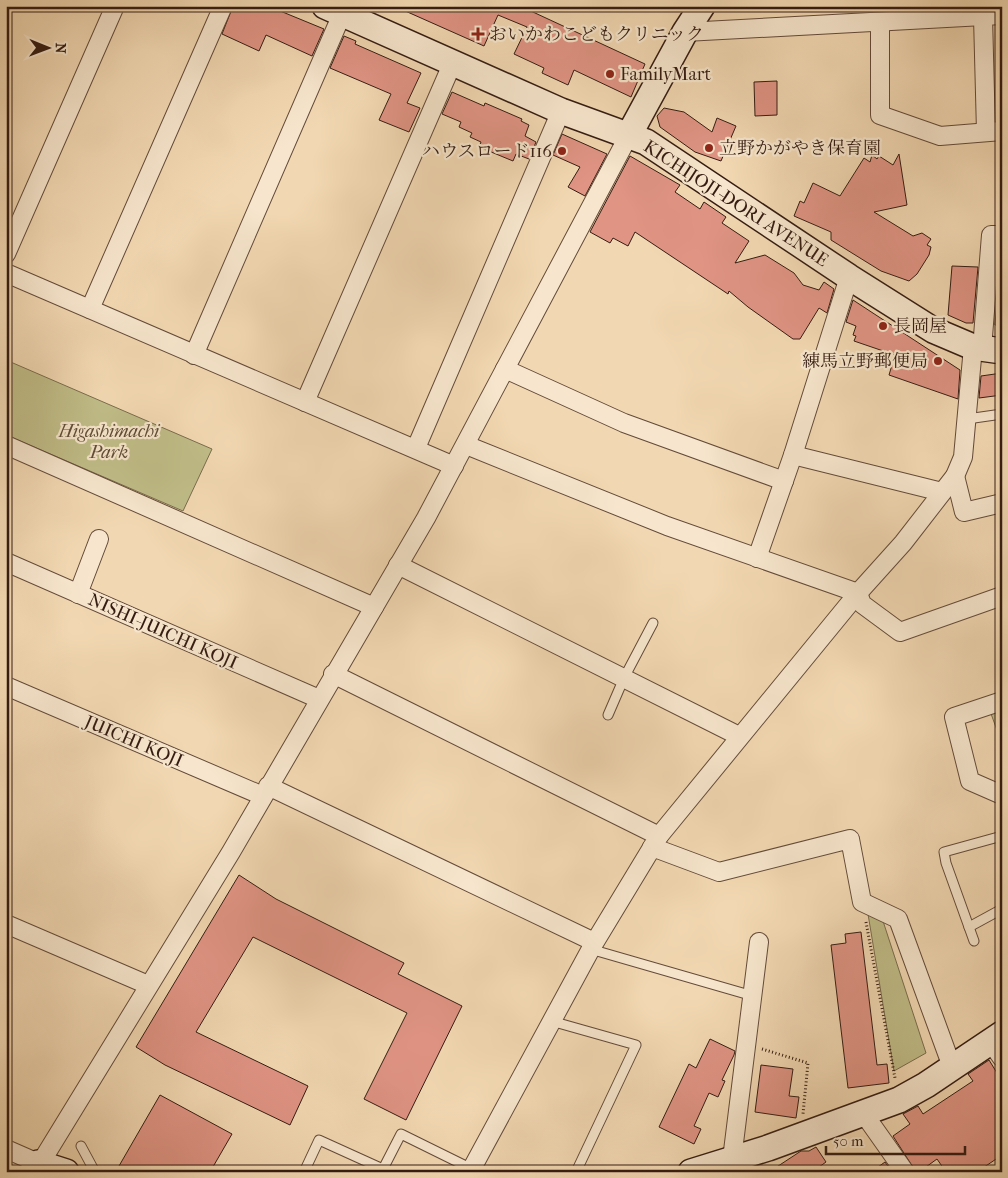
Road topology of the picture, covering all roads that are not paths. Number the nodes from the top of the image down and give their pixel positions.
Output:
1 (115, 6) edge
2 (224, 6) edge
3 (702, 6) edge
4 (333, 10) edge
5 (1002, 16) edge
6 (983, 17) junction
7 (880, 23) junction
8 (684, 32) junction
9 (452, 62) junction
10 (561, 111) junction
11 (994, 132) edge
12 (629, 135) junction
13 (1002, 235) edge
14 (6, 254) edge
15 (6, 273) edge
16 (849, 278) junction
17 (90, 309) junction
18 (986, 349) edge
19 (194, 355) junction
20 (505, 369) junction
21 (305, 402) junction
22 (1002, 414) edge
23 (967, 419) junction
24 (6, 445) edge
25 (466, 445) junction
26 (416, 448) junction
27 (793, 455) junction
28 (454, 466) junction
29 (955, 476) junction
30 (784, 481) junction
31 (942, 492) junction
32 (1002, 503) edge
33 (98, 539) dead end
34 (757, 558) junction
35 (6, 562) edge
36 (398, 565) junction
37 (858, 593) junction
38 (78, 594) junction
39 (1002, 596) edge
40 (374, 607) junction
41 (653, 623) dead end
42 (334, 674) junction
43 (624, 678) junction
44 (6, 686) edge
45 (319, 699) junction
46 (1002, 702) edge
47 (608, 715) dead end
48 (739, 736) junction
49 (265, 791) junction
50 (1002, 795) edge
51 (1002, 836) edge
52 (655, 842) junction
53 (1002, 909) edge
54 (6, 924) edge
55 (969, 926) junction
56 (974, 941) dead end
57 (759, 942) dead end
58 (593, 945) junction
59 (148, 985) junction
60 (753, 996) junction
61 (551, 1021) junction
62 (998, 1044) edge
63 (952, 1067) junction
64 (864, 1114) junction
65 (80, 1146) dead end
66 (6, 1149) edge
67 (732, 1159) junction
68 (36, 1168) edge
69 (471, 1170) edge
70 (66, 1172) edge
71 (94, 1172) edge
72 (304, 1172) edge
73 (576, 1172) edge
74 (691, 1172) edge
75 (905, 1172) edge

1 - 14 street
2 - 17 street
3 - 8 main road
4 - 9 main road, KICHIJOJI-DORI AVENUE
4 - 19 street
5 - 6 street
6 - 7 street
6 - 11 street
7 - 8 street
7 - 11 street
8 - 12 main road
9 - 10 main road, KICHIJOJI-DORI AVENUE
9 - 21 street
10 - 12 main road, KICHIJOJI-DORI AVENUE
10 - 26 street
12 - 16 main road, KICHIJOJI-DORI AVENUE
12 - 20 street
13 - 18 street
15 - 17 street
16 - 18 main road, KICHIJOJI-DORI AVENUE
16 - 27 street
17 - 19 street
18 - 23 street
19 - 21 street
20 - 25 street
20 - 30 street
21 - 26 street
22 - 23 lane
23 - 29 street
24 - 40 street
25 - 28 street
25 - 34 street
26 - 28 street
27 - 30 street
27 - 31 street
28 - 36 street
29 - 31 street
29 - 32 street
30 - 34 street
31 - 37 street
33 - 38 street
34 - 37 street
35 - 38 street, NISHI-JUICHI KOJI
36 - 40 street
36 - 43 street
37 - 39 street
37 - 48 street
38 - 45 street, NISHI-JUICHI KOJI
40 - 42 street
41 - 43 lane
42 - 45 street
42 - 52 street
43 - 47 lane
43 - 48 street
44 - 49 street, JUICHI KOJI
45 - 49 street
46 - 50 street
48 - 52 street
49 - 58 street, JUICHI KOJI
49 - 59 street
51 - 55 lane
52 - 58 street
52 - 63 street
53 - 55 lane
54 - 59 street
55 - 56 lane
57 - 60 street
58 - 60 lane
58 - 61 street
59 - 68 street
60 - 67 street
61 - 69 street
61 - 73 lane
62 - 63 main road
63 - 64 main road
64 - 67 main road
64 - 75 street
65 - 71 lane
66 - 68 street
67 - 74 main road
68 - 70 main road
69 - 72 lane

